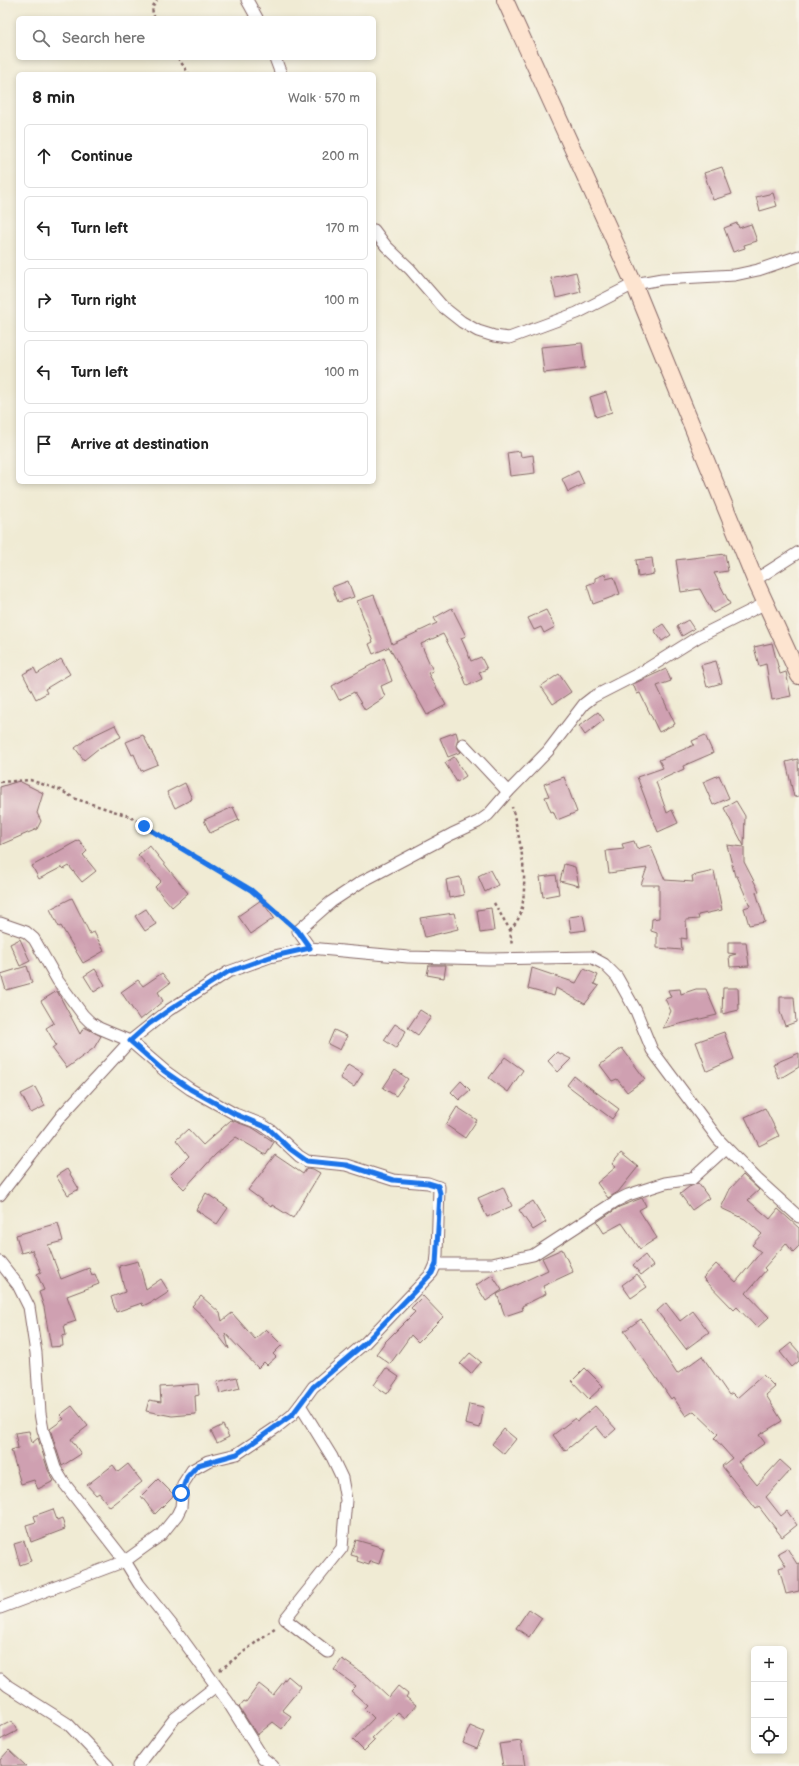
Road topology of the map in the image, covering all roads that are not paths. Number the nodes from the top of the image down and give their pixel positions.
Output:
1 (247, 0) edge
2 (505, 0) edge
3 (256, 16) edge
4 (276, 60) edge
5 (280, 72) edge
6 (376, 233) edge
7 (799, 256) edge
8 (634, 284) junction
9 (799, 552) edge
10 (755, 580) junction
11 (766, 602) junction
12 (799, 676) edge
13 (463, 744) dead end
14 (508, 792) junction
15 (0, 923) edge
16 (310, 948) junction
17 (130, 1041) junction
18 (726, 1148) junction
19 (0, 1195) edge
20 (799, 1217) edge
21 (0, 1262) edge
22 (436, 1264) junction
23 (300, 1406) junction
24 (125, 1561) junction
25 (0, 1608) edge
26 (328, 1652) dead end
27 (0, 1679) edge
28 (213, 1682) junction
29 (108, 1766) edge
30 (138, 1766) edge
31 (273, 1766) edge

1 - 3 street
2 - 8 street
4 - 5 street
6 - 8 street
7 - 8 street
8 - 10 street
9 - 10 street
10 - 11 street
11 - 12 street
11 - 14 street
13 - 14 street
14 - 16 street
15 - 17 street
16 - 17 street
16 - 18 street
17 - 19 street
17 - 22 street
18 - 20 street
18 - 22 street
21 - 24 street
22 - 23 street
23 - 24 street
23 - 26 street
24 - 25 street
24 - 28 street
27 - 29 street
28 - 30 street
28 - 31 street

